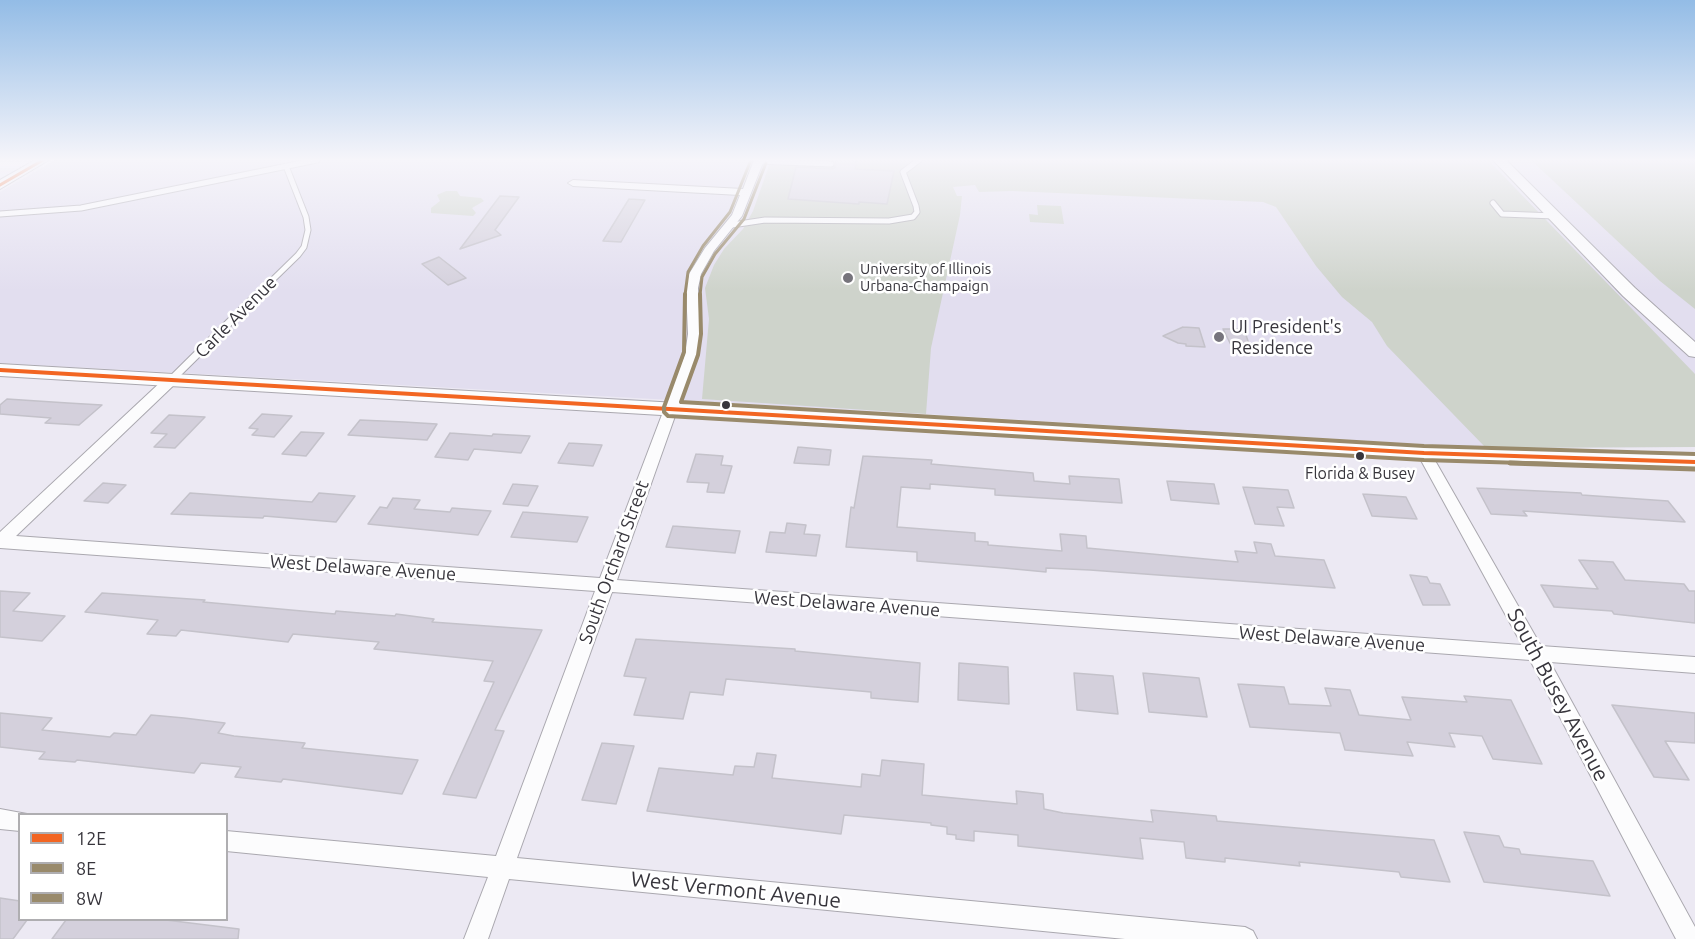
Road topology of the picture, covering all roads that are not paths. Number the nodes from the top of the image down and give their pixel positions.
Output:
1 (101, 204) edge
2 (301, 204) edge
3 (741, 204) edge
4 (915, 204) edge
5 (1494, 204) edge
6 (1543, 204) edge
7 (0, 214) edge
8 (1555, 216) junction
9 (732, 225) junction
10 (1695, 352) edge
11 (0, 370) edge
12 (170, 381) junction
13 (671, 409) junction
14 (1424, 453) junction
15 (1695, 462) edge
16 (0, 541) edge
17 (604, 586) junction
18 (1536, 654) junction
19 (1695, 665) edge
20 (0, 819) edge
21 (18, 821) edge
22 (228, 841) edge
23 (502, 867) junction
24 (476, 939) edge
25 (1245, 939) edge
26 (1689, 939) edge

1 - 7 lane
2 - 12 lane, Carle Avenue
3 - 9 street, South Orchard Street
4 - 9 lane
5 - 8 lane
6 - 8 main road
8 - 10 main road
9 - 13 street, South Orchard Street
11 - 12 main road
12 - 13 main road
12 - 16 street, Carle Avenue
13 - 14 main road
13 - 17 street, South Orchard Street
14 - 15 main road
14 - 18 street, South Busey Avenue
16 - 17 street, West Delaware Avenue
17 - 18 street, West Delaware Avenue
17 - 23 street, South Orchard Street
18 - 19 street, West Delaware Avenue
18 - 26 street, South Busey Avenue
20 - 21 street
22 - 23 street, West Vermont Avenue
23 - 24 street, South Orchard Street
23 - 25 street, West Vermont Avenue

